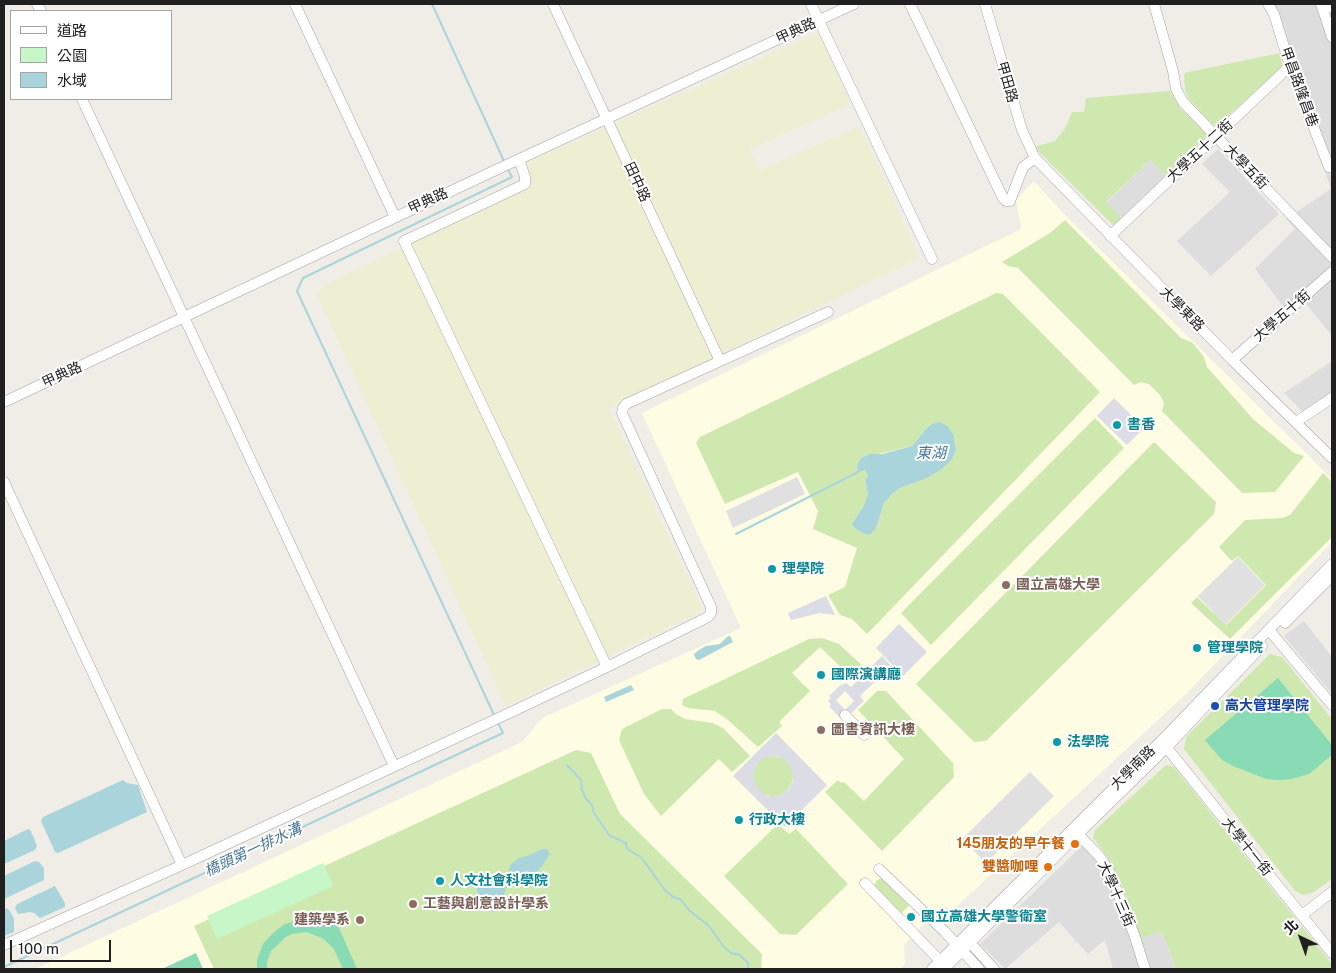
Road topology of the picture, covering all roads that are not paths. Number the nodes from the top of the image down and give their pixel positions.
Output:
1 (295, 4) edge
2 (553, 4) edge
3 (811, 4) edge
4 (854, 4) edge
5 (910, 4) edge
6 (985, 4) edge
7 (1154, 4) edge
8 (1268, 4) edge
9 (1321, 4) edge
10 (1331, 4) edge
11 (1332, 8) edge
12 (819, 20) junction
13 (1332, 37) edge
14 (1290, 66) junction
15 (82, 100) edge
16 (607, 118) junction
17 (1215, 136) junction
18 (1034, 158) junction
19 (518, 159) junction
20 (1332, 167) edge
21 (395, 217) junction
22 (1110, 236) junction
23 (1332, 257) edge
24 (932, 259) dead end
25 (1332, 272) edge
26 (828, 312) dead end
27 (184, 317) junction
28 (1232, 360) junction
29 (720, 361) junction
30 (1332, 398) edge
31 (4, 402) edge
32 (1296, 422) junction
33 (1332, 458) edge
34 (4, 482) edge
35 (1332, 564) edge
36 (1332, 576) edge
37 (1271, 632) junction
38 (607, 668) junction
39 (1332, 706) edge
40 (845, 715) dead end
41 (864, 735) dead end
42 (1164, 744) junction
43 (394, 766) junction
44 (1075, 831) junction
45 (182, 866) junction
46 (879, 869) dead end
47 (865, 883) dead end
48 (1332, 892) edge
49 (1302, 915) junction
50 (945, 932) junction
51 (968, 940) junction
52 (4, 945) edge
53 (927, 948) junction
54 (960, 948) junction
55 (1332, 953) edge
56 (945, 966) edge
57 (932, 969) edge
58 (979, 969) edge
59 (994, 969) edge
60 (1145, 969) edge

1 - 21 street
2 - 16 street, 田中路
3 - 12 street
4 - 12 street, 甲典路
5 - 18 street
6 - 18 street, 甲田路
7 - 17 street, 大學五街
8 - 14 street, 甲昌路隆昌巷
9 - 13 street
10 - 11 street
12 - 16 street, 甲典路
12 - 24 street
14 - 17 street, 大學五十二街
14 - 20 street, 甲昌路隆昌巷
15 - 27 street
16 - 19 street, 甲典路
16 - 29 street, 田中路
17 - 22 street, 大學五十二街
17 - 23 street, 大學五街
18 - 22 street, 大學東路
19 - 21 street, 甲典路
19 - 38 street
21 - 27 street, 甲典路
22 - 28 street, 大學東路
25 - 28 street, 大學五十街
26 - 29 street
27 - 31 street, 甲典路
27 - 43 street
28 - 32 street, 大學東路
29 - 38 street
30 - 32 street
32 - 33 street, 大學東路
34 - 45 street
35 - 37 street, 大學南路
36 - 37 street, 大學南路
37 - 39 street
37 - 42 street, 大學南路
38 - 43 street
40 - 41 street
42 - 44 street, 大學南路
42 - 49 street, 大學十一街
43 - 45 street
44 - 51 street, 大學南路
44 - 60 street, 大學十三街
45 - 52 street
46 - 50 street
47 - 53 street
48 - 49 street
49 - 55 street, 大學十一街
50 - 51 street
50 - 54 street
51 - 54 street, 大學南路
51 - 59 street
53 - 56 street
53 - 57 street
54 - 56 street, 大學南路
54 - 58 street
56 - 57 street, 大學南路

